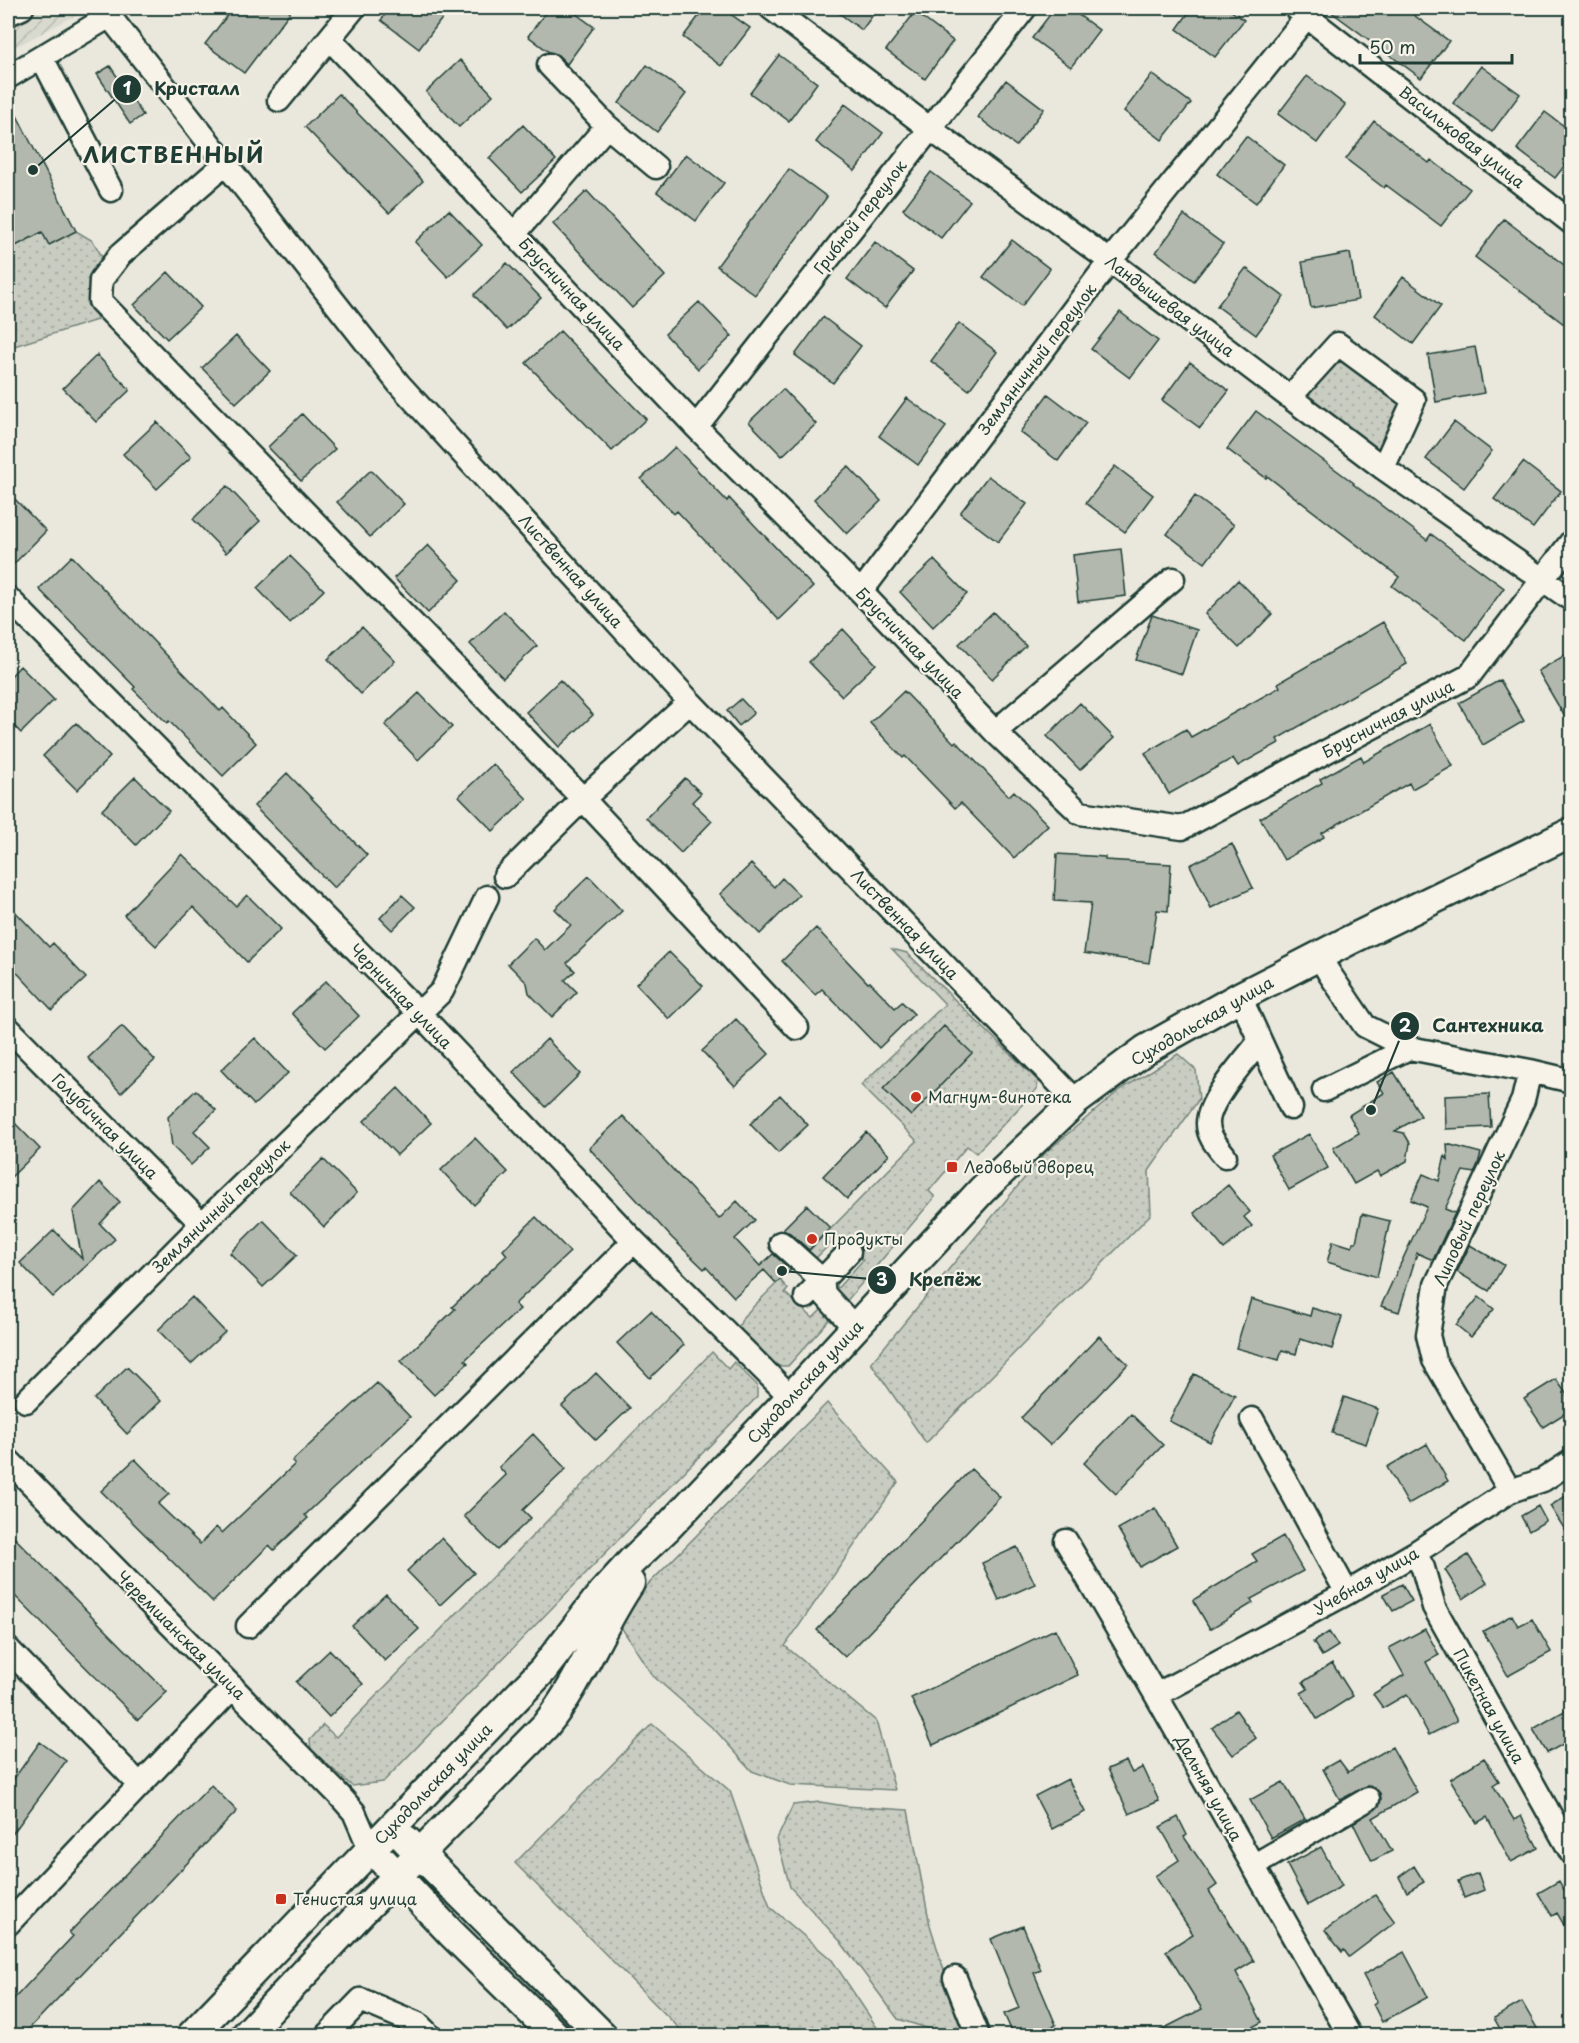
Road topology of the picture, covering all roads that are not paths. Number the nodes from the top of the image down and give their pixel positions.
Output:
1 (22, 8) edge
2 (354, 8) edge
3 (771, 8) edge
4 (1025, 8) edge
5 (107, 12) edge
6 (1301, 12) edge
7 (8, 14) edge
8 (330, 39) junction
9 (42, 58) junction
10 (549, 65) dead end
11 (8, 77) edge
12 (279, 100) dead end
13 (607, 126) junction
14 (928, 128) junction
15 (225, 164) junction
16 (656, 167) dead end
17 (111, 190) dead end
18 (1572, 223) edge
19 (515, 233) junction
20 (1110, 261) junction
21 (1290, 397) junction
22 (696, 427) junction
23 (1383, 468) junction
24 (1572, 541) edge
25 (1173, 579) dead end
26 (1542, 579) junction
27 (861, 592) junction
28 (8, 598) edge
29 (1572, 600) edge
30 (690, 702) junction
31 (995, 732) junction
32 (583, 799) junction
33 (1572, 832) edge
34 (505, 876) dead end
35 (488, 897) dead end
36 (1319, 956) junction
37 (1241, 996) junction
38 (420, 1014) junction
39 (8, 1028) edge
40 (797, 1028) dead end
41 (1260, 1041) junction
42 (1409, 1048) junction
43 (1530, 1071) junction
44 (1572, 1081) edge
45 (1324, 1090) dead end
46 (1076, 1101) junction
47 (1292, 1108) dead end
48 (1225, 1156) dead end
49 (202, 1224) junction
50 (634, 1241) junction
51 (781, 1243) dead end
52 (849, 1252) dead end
53 (822, 1280) junction
54 (806, 1297) dead end
55 (855, 1328) junction
56 (791, 1397) junction
57 (26, 1401) dead end
58 (1252, 1419) dead end
59 (8, 1460) edge
60 (1572, 1461) edge
61 (1510, 1491) junction
62 (668, 1527) junction
63 (1066, 1541) dead end
64 (1415, 1553) junction
65 (1347, 1593) junction
66 (248, 1626) dead end
67 (8, 1649) edge
68 (233, 1687) junction
69 (1156, 1695) junction
70 (140, 1785) junction
71 (1368, 1799) dead end
72 (354, 1812) junction
73 (393, 1827) junction
74 (1570, 1848) edge
75 (370, 1849) junction
76 (420, 1854) junction
77 (1253, 1866) junction
78 (398, 1876) junction
79 (8, 1924) edge
80 (955, 1978) dead end
81 (191, 2036) edge
82 (245, 2036) edge
83 (326, 2036) edge
84 (429, 2036) edge
85 (555, 2036) edge
86 (603, 2036) edge
87 (978, 2036) edge
88 (1350, 2036) edge

1 - 7 street
2 - 8 street
3 - 14 street, Ландышевая улица
4 - 14 street, Грибной переулок
5 - 9 street
5 - 15 street, Лиственная улица
6 - 18 street, Васильковая улица
6 - 20 street, Земляничный переулок
8 - 12 street
8 - 19 street, Брусничная улица
9 - 11 street
9 - 17 street
10 - 13 street
13 - 16 street
13 - 19 street
14 - 20 street, Ландышевая улица
14 - 22 street, Грибной переулок
15 - 30 street, Лиственная улица
15 - 32 street
19 - 22 street, Брусничная улица
20 - 21 street, Ландышевая улица
20 - 27 street, Земляничный переулок
21 - 23 street, Ландышевая улица
21 - 23 street
22 - 27 street, Брусничная улица
23 - 26 street, Ландышевая улица
24 - 26 street, Брусничная улица
25 - 31 street
26 - 29 street, Ландышевая улица
26 - 31 street, Брусничная улица
27 - 31 street, Брусничная улица
28 - 38 street, Черничная улица
30 - 32 street
30 - 46 street, Лиственная улица
32 - 34 street
32 - 40 street
33 - 36 main road, Суходольская улица
35 - 38 street, Земляничный переулок
36 - 37 main road, Суходольская улица
36 - 42 street
37 - 41 street
37 - 46 main road, Суходольская улица
38 - 49 street, Земляничный переулок
38 - 50 street, Черничная улица
39 - 49 street, Голубичная улица
41 - 47 street
41 - 48 street
42 - 43 street
42 - 45 street
43 - 44 street
43 - 61 street, Липовый переулок
46 - 55 main road, Суходольская улица
49 - 57 street, Земляничный переулок
50 - 56 street, Черничная улица
50 - 66 street
51 - 53 street
52 - 53 street
53 - 54 street
53 - 55 street
55 - 56 main road, Суходольская улица
56 - 62 main road, Суходольская улица
58 - 65 street
59 - 68 street, Черемшанская улица
60 - 61 street, Учебная улица
61 - 64 street, Учебная улица
62 - 73 main road, Суходольская улица
62 - 76 main road, Суходольская улица
63 - 69 street, Дальняя улица
64 - 65 street, Учебная улица
64 - 74 street, Пикетная улица
65 - 69 street, Учебная улица
67 - 70 street
68 - 70 street
68 - 72 street, Черемшанская улица
69 - 77 street, Дальняя улица
70 - 79 street
71 - 77 street
72 - 73 street, Черемшанская улица
72 - 75 street, Черемшанская улица
73 - 75 main road, Суходольская улица
73 - 76 main road
75 - 78 main road
75 - 81 main road, Суходольская улица
76 - 78 main road, Суходольская улица
76 - 86 main road
77 - 88 street, Дальняя улица
78 - 82 main road, Суходольская улица
78 - 85 main road
80 - 87 street
83 - 84 street

